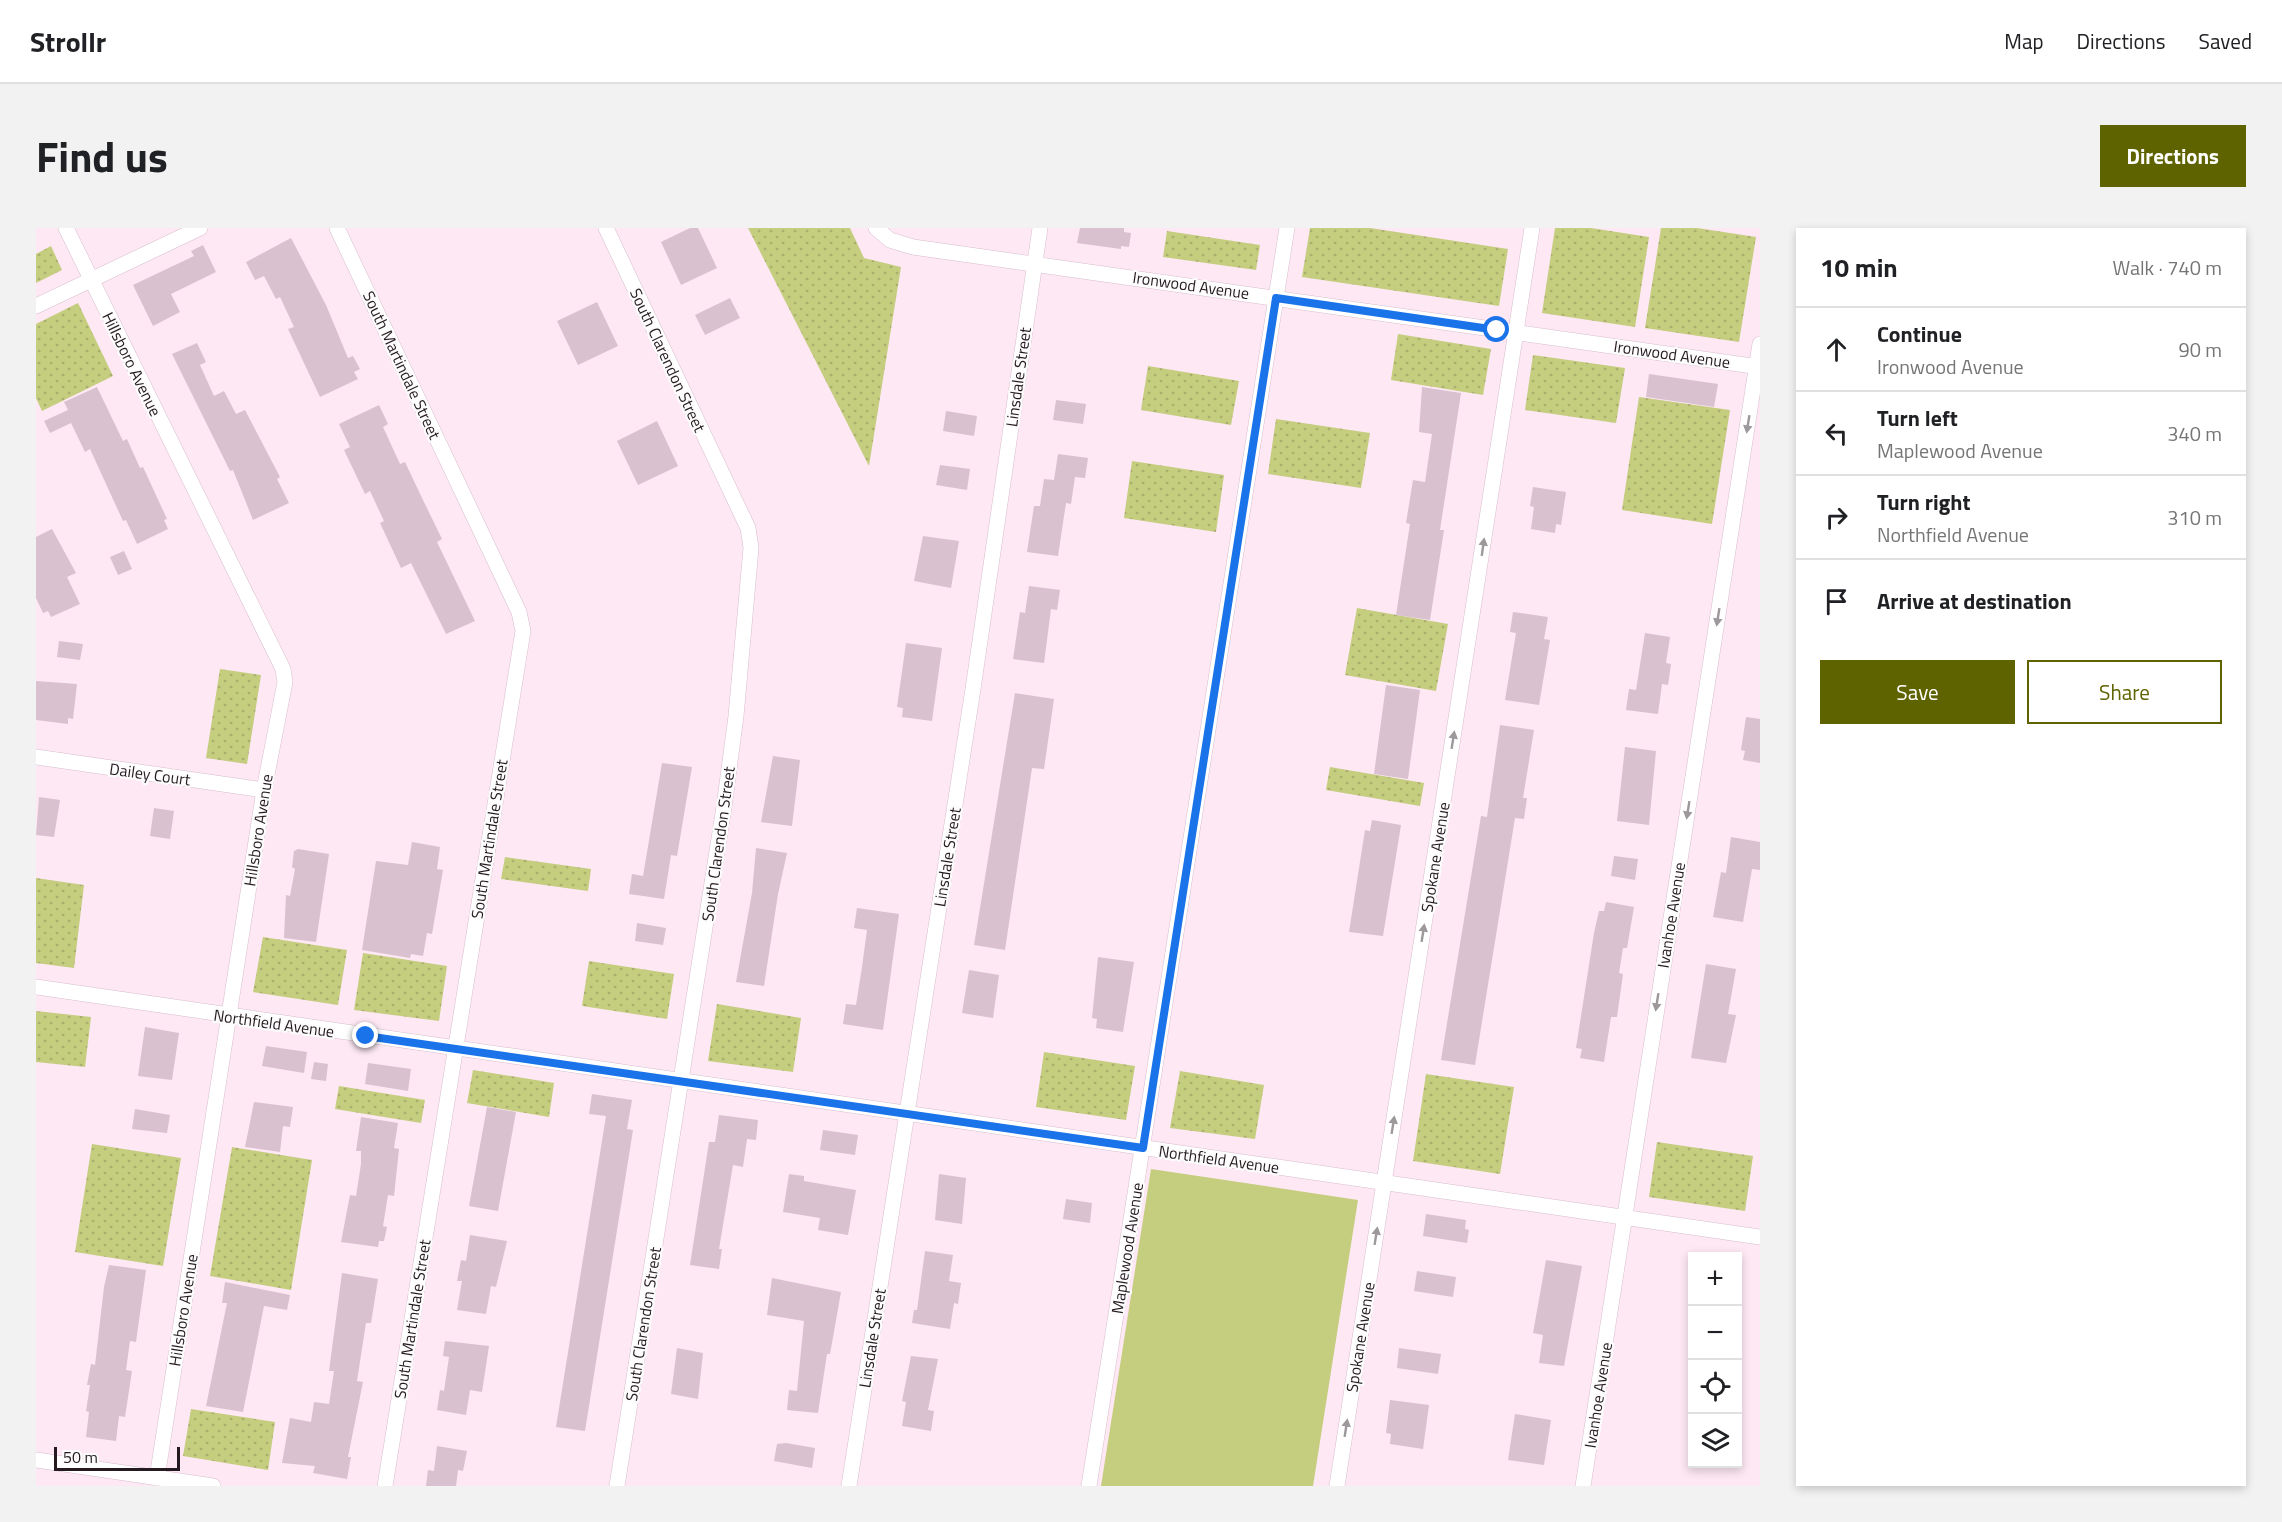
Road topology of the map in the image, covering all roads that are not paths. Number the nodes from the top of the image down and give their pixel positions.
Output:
1 (66, 228) edge
2 (200, 228) edge
3 (337, 228) edge
4 (606, 228) edge
5 (876, 228) edge
6 (1040, 228) edge
7 (1287, 228) edge
8 (1532, 228) edge
9 (1035, 262) junction
10 (91, 280) junction
11 (1276, 298) junction
12 (36, 306) edge
13 (1516, 333) junction
14 (1760, 344) edge
15 (1758, 367) edge
16 (36, 757) edge
17 (264, 790) junction
18 (36, 987) edge
19 (229, 1016) junction
20 (456, 1049) junction
21 (681, 1081) junction
22 (908, 1114) junction
23 (1143, 1148) junction
24 (1384, 1183) junction
25 (1626, 1218) junction
26 (1760, 1237) edge
27 (36, 1460) edge
28 (157, 1478) junction
29 (213, 1486) edge
30 (386, 1486) edge
31 (617, 1486) edge
32 (849, 1486) edge
33 (1089, 1486) edge
34 (1337, 1486) edge
35 (1583, 1486) edge

1 - 10 street, Hillsboro Avenue
2 - 10 street
3 - 20 street, South Martindale Street
4 - 21 street, South Clarendon Street
5 - 9 street, Ironwood Avenue
6 - 9 street, Linsdale Street
7 - 11 street, Maplewood Avenue
8 - 13 street, Spokane Avenue
9 - 11 street, Ironwood Avenue
9 - 22 street, Linsdale Street
10 - 12 street
10 - 17 street, Hillsboro Avenue
11 - 13 street, Ironwood Avenue
11 - 23 street, Maplewood Avenue
13 - 15 street, Ironwood Avenue
24 -> 13 street, Spokane Avenue
14 - 15 street, Ivanhoe Avenue
15 -> 25 street, Ivanhoe Avenue
16 - 17 street, Dailey Court
17 - 19 street, Hillsboro Avenue
18 - 19 street, Northfield Avenue
19 - 20 street, Northfield Avenue
19 - 28 street, Hillsboro Avenue
20 - 21 street, Northfield Avenue
20 - 30 street, South Martindale Street
21 - 22 street, Northfield Avenue
21 - 31 street, South Clarendon Street
22 - 23 street, Northfield Avenue
22 - 32 street, Linsdale Street
23 - 24 street, Northfield Avenue
23 - 33 street, Maplewood Avenue
24 - 25 street, Northfield Avenue
34 -> 24 street, Spokane Avenue
25 - 26 street, Northfield Avenue
25 - 35 street, Ivanhoe Avenue
27 - 28 street
28 - 29 street

